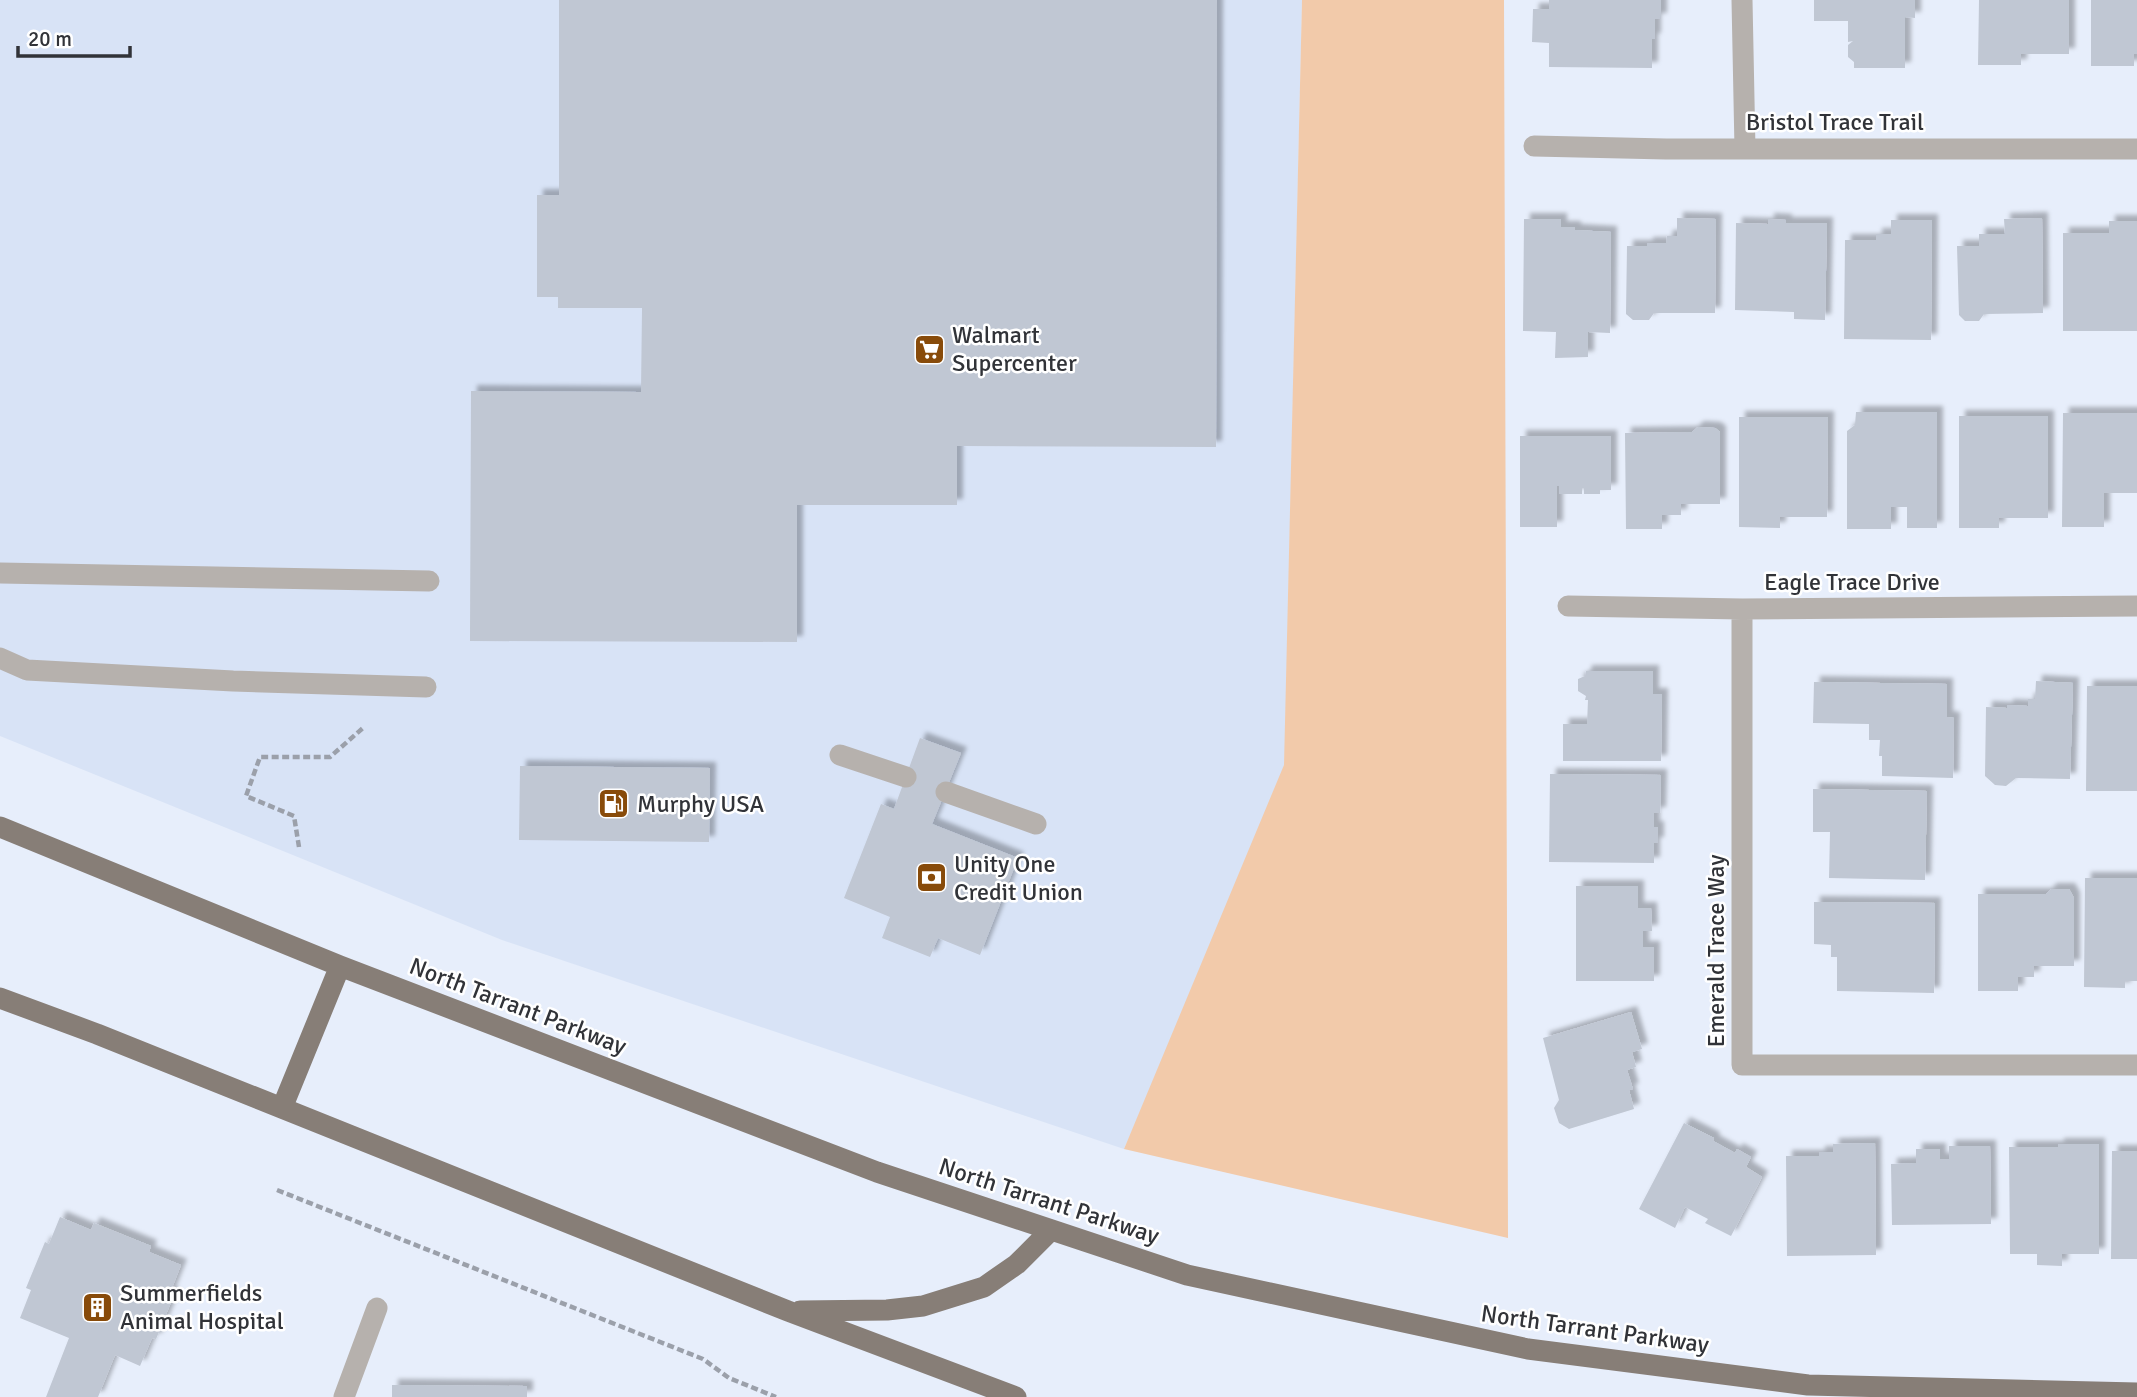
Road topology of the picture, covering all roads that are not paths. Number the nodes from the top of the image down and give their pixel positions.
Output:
1 (1742, 0) edge
2 (1534, 146) dead end
3 (1745, 149) junction
4 (2137, 149) edge
5 (0, 573) edge
6 (429, 581) dead end
7 (1568, 606) dead end
8 (2137, 606) edge
9 (1742, 609) junction
10 (0, 658) edge
11 (426, 687) dead end
12 (840, 755) dead end
13 (906, 777) dead end
14 (946, 792) dead end
15 (1036, 824) dead end
16 (0, 827) edge
17 (340, 966) junction
18 (0, 998) edge
19 (2137, 1065) edge
20 (282, 1108) junction
21 (1051, 1230) junction
22 (377, 1308) dead end
23 (788, 1311) junction
24 (2137, 1393) edge
25 (344, 1397) edge
26 (1016, 1397) edge

1 - 3 street
2 - 3 street, Bristol Trace Trail
3 - 4 street, Bristol Trace Trail
5 - 6 street
7 - 9 street, Eagle Trace Drive
8 - 9 street, Eagle Trace Drive
9 - 19 street, Emerald Trace Way
10 - 11 street
12 - 13 street
14 - 15 street
16 - 17 main road, North Tarrant Parkway
17 - 20 main road
17 - 21 main road, North Tarrant Parkway
18 - 20 main road
20 - 23 main road
21 - 23 main road
21 - 24 main road, North Tarrant Parkway
22 - 25 street
23 - 26 main road

